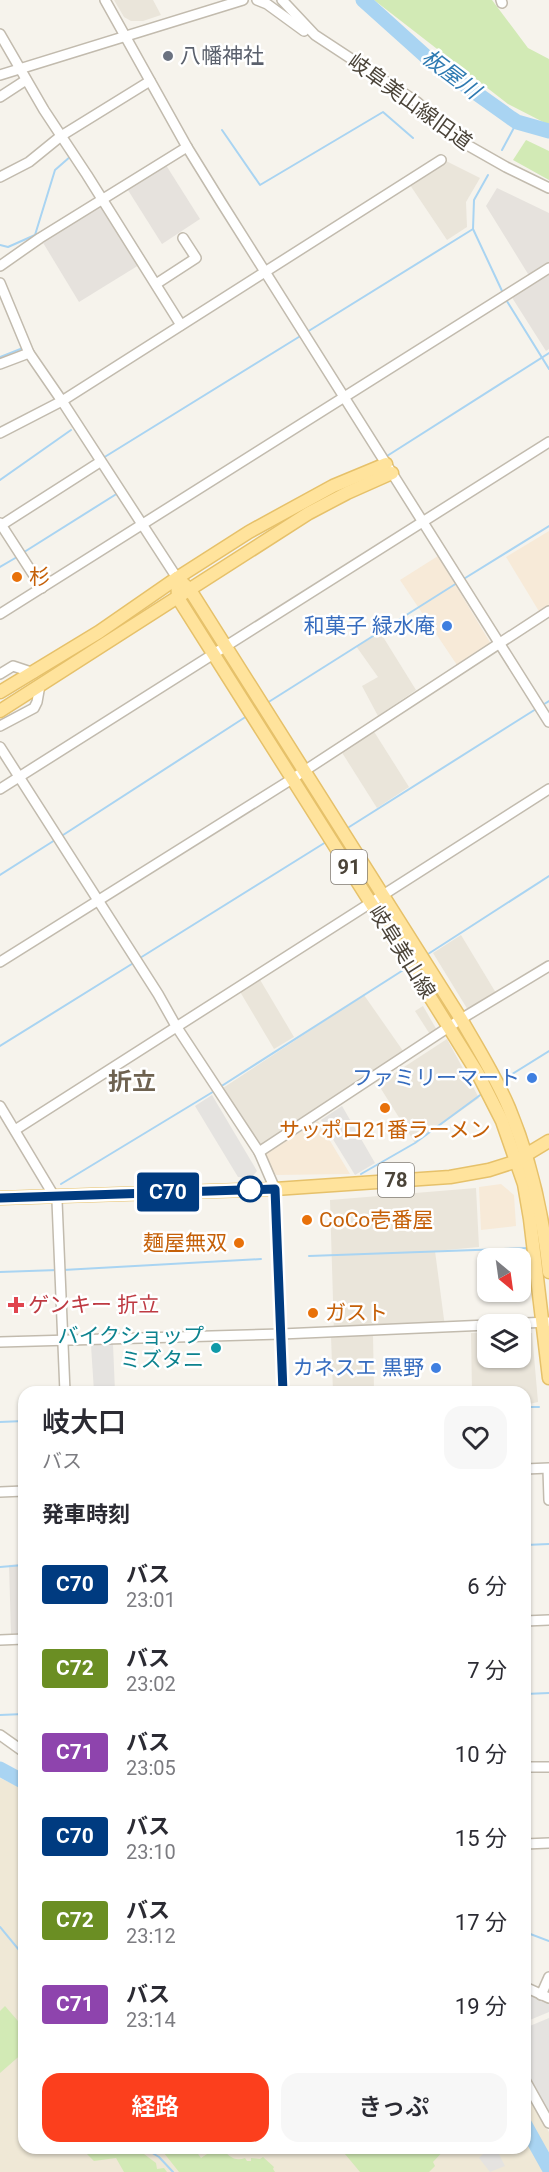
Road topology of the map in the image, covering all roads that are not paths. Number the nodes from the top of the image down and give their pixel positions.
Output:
1 (105, 0) edge
2 (243, 0) edge
3 (257, 0) edge
4 (282, 0) edge
5 (0, 34) edge
6 (315, 35) junction
7 (124, 36) junction
8 (19, 69) junction
9 (0, 75) edge
10 (26, 80) junction
11 (150, 81) junction
12 (0, 97) edge
13 (62, 136) junction
14 (187, 147) junction
15 (441, 159) dead end
16 (0, 177) edge
17 (549, 188) edge
18 (102, 200) junction
19 (183, 238) dead end
20 (0, 267) edge
21 (549, 268) edge
22 (264, 272) junction
23 (0, 283) edge
24 (156, 284) junction
25 (181, 325) junction
26 (28, 353) junction
27 (0, 364) edge
28 (345, 397) junction
29 (62, 401) junction
30 (0, 433) edge
31 (549, 442) edge
32 (100, 462) junction
33 (389, 468) junction
34 (424, 522) junction
35 (0, 525) edge
36 (141, 526) junction
37 (177, 578) junction
38 (42, 588) junction
39 (190, 590) junction
40 (178, 598) junction
41 (549, 611) edge
42 (0, 615) edge
43 (498, 643) junction
44 (221, 650) junction
45 (34, 673) junction
46 (0, 674) edge
47 (40, 685) junction
48 (0, 692) edge
49 (0, 711) edge
50 (549, 722) edge
51 (0, 726) edge
52 (0, 747) edge
53 (304, 771) junction
54 (19, 777) junction
55 (292, 779) junction
56 (0, 789) edge
57 (549, 789) edge
58 (382, 896) junction
59 (99, 901) junction
60 (371, 903) junction
61 (0, 962) edge
62 (549, 966) edge
63 (461, 1019) junction
64 (176, 1026) junction
65 (449, 1027) junction
66 (0, 1106) edge
67 (15, 1130) junction
68 (549, 1141) edge
69 (259, 1152) junction
70 (525, 1155) junction
71 (514, 1162) junction
72 (275, 1189) junction
73 (55, 1196) junction
74 (0, 1198) edge
75 (549, 1272) edge
76 (546, 1322) edge
77 (531, 1323) edge
78 (477, 1325) edge
79 (280, 1334) junction
80 (62, 1340) junction
81 (0, 1342) edge
82 (549, 1378) edge
83 (64, 1386) edge
84 (283, 1386) edge
85 (548, 1468) edge
86 (531, 1469) edge
87 (18, 1491) edge
88 (0, 1492) edge
89 (549, 1500) edge
90 (549, 1620) edge
91 (531, 1621) edge
92 (18, 1639) edge
93 (0, 1640) edge
94 (0, 1735) edge
95 (18, 1748) edge
96 (531, 1767) edge
97 (549, 1767) edge
98 (549, 1843) edge
99 (531, 1844) edge
100 (549, 1977) edge
101 (531, 1990) edge
102 (545, 1996) edge
103 (531, 2091) edge
104 (549, 2123) edge

1 - 7 street
2 - 7 street
3 - 6 street
4 - 6 street, 岐阜美山線旧道
5 - 8 street
6 - 17 street, 岐阜美山線旧道
7 - 8 street
7 - 11 street
8 - 9 street
8 - 10 street
10 - 12 street
10 - 13 street
11 - 13 street
11 - 14 street
13 - 16 street
13 - 18 street
14 - 18 street
14 - 22 street
15 - 22 street
18 - 20 street
18 - 24 street
19 - 24 street
21 - 28 street
22 - 25 street
22 - 28 street
23 - 26 street
24 - 25 street
25 - 29 street
26 - 27 street
26 - 29 street
28 - 33 street
28 - 36 street
29 - 30 street
29 - 32 street
31 - 34 street
32 - 35 street
32 - 36 street
33 - 34 street
33 - 37 main road
33 - 39 main road
34 - 43 street
34 - 44 street
35 - 38 street
36 - 37 street
36 - 38 street
37 - 39 main road, 岐阜美山線 / 91
37 - 40 main road
37 - 45 main road
38 - 42 street
39 - 40 main road
39 - 44 main road, 岐阜美山線 / 91
40 - 44 main road, 岐阜美山線 / 91
40 - 47 main road
41 - 43 street
43 - 50 street
43 - 53 street
44 - 53 main road, 岐阜美山線 / 91
44 - 54 street
44 - 55 main road, 岐阜美山線 / 91
45 - 46 street
45 - 48 main road
47 - 49 main road
47 - 51 street
52 - 54 street
53 - 55 street
53 - 58 main road, 岐阜美山線 / 91
54 - 56 street
54 - 59 street
55 - 59 street
55 - 60 main road, 岐阜美山線 / 91
57 - 58 street
58 - 60 street
58 - 63 main road, 岐阜美山線 / 91
59 - 61 street
59 - 64 street
60 - 64 street
60 - 65 main road, 岐阜美山線 / 91
62 - 63 street
63 - 65 street
63 - 70 main road, 岐阜美山線 / 91
64 - 67 street
64 - 69 street
65 - 69 street
65 - 71 main road, 岐阜美山線 / 91
66 - 67 street
67 - 73 street
68 - 70 main road
69 - 72 street
70 - 71 main road, 78
70 - 75 main road, 岐阜美山線
71 - 72 main road, 78
71 - 76 main road, 岐阜美山線
72 - 73 main road, 78
72 - 79 street
73 - 74 main road, 78
73 - 80 street
76 - 77 street
76 - 82 main road, 岐阜美山線
78 - 79 street
79 - 80 street
79 - 84 street
80 - 81 street
80 - 83 street
85 - 86 street
85 - 89 street
87 - 88 street
90 - 91 street
92 - 93 street
94 - 95 street
96 - 97 street
98 - 99 street
100 - 102 street
101 - 102 street
103 - 104 street

